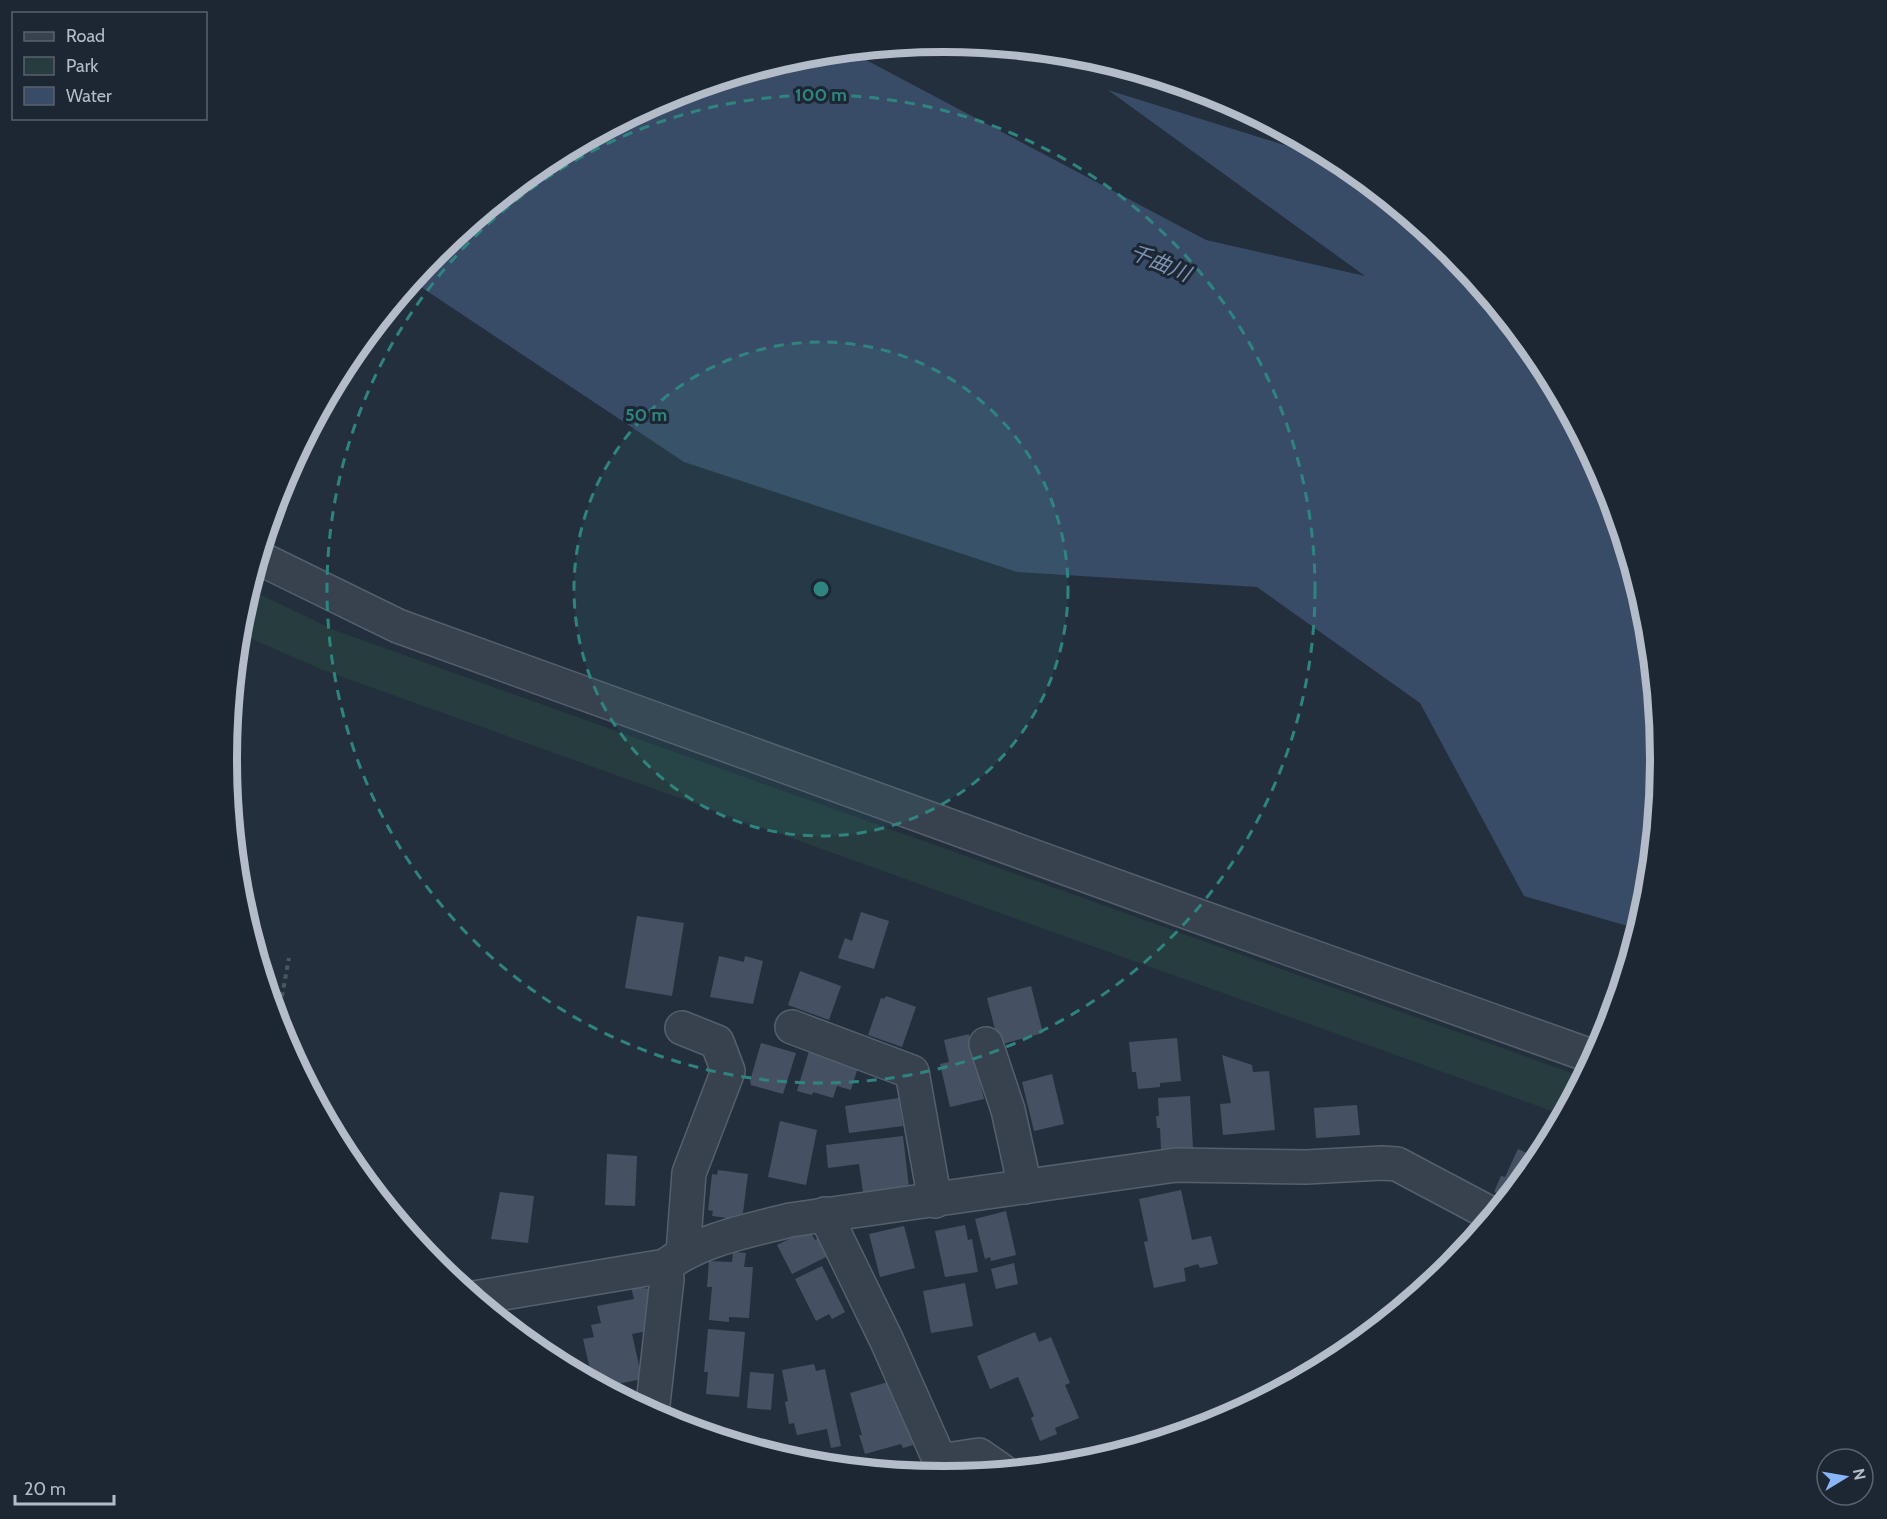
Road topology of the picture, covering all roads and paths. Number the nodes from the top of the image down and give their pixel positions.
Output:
1 (266, 561) edge
2 (289, 958) dead end
3 (280, 1004) edge
4 (682, 1028) dead end
5 (792, 1028) dead end
6 (986, 1044) dead end
7 (1586, 1054) edge
8 (1025, 1187) junction
9 (935, 1201) junction
10 (1487, 1212) edge
11 (825, 1214) junction
12 (674, 1260) junction
13 (483, 1296) edge
14 (653, 1404) edge
15 (993, 1465) edge

1 - 7 street
2 - 3 path
4 - 12 street
5 - 9 street
6 - 8 street
8 - 9 street
8 - 10 street
9 - 11 street
11 - 12 street
11 - 15 street
12 - 13 street
12 - 14 street

